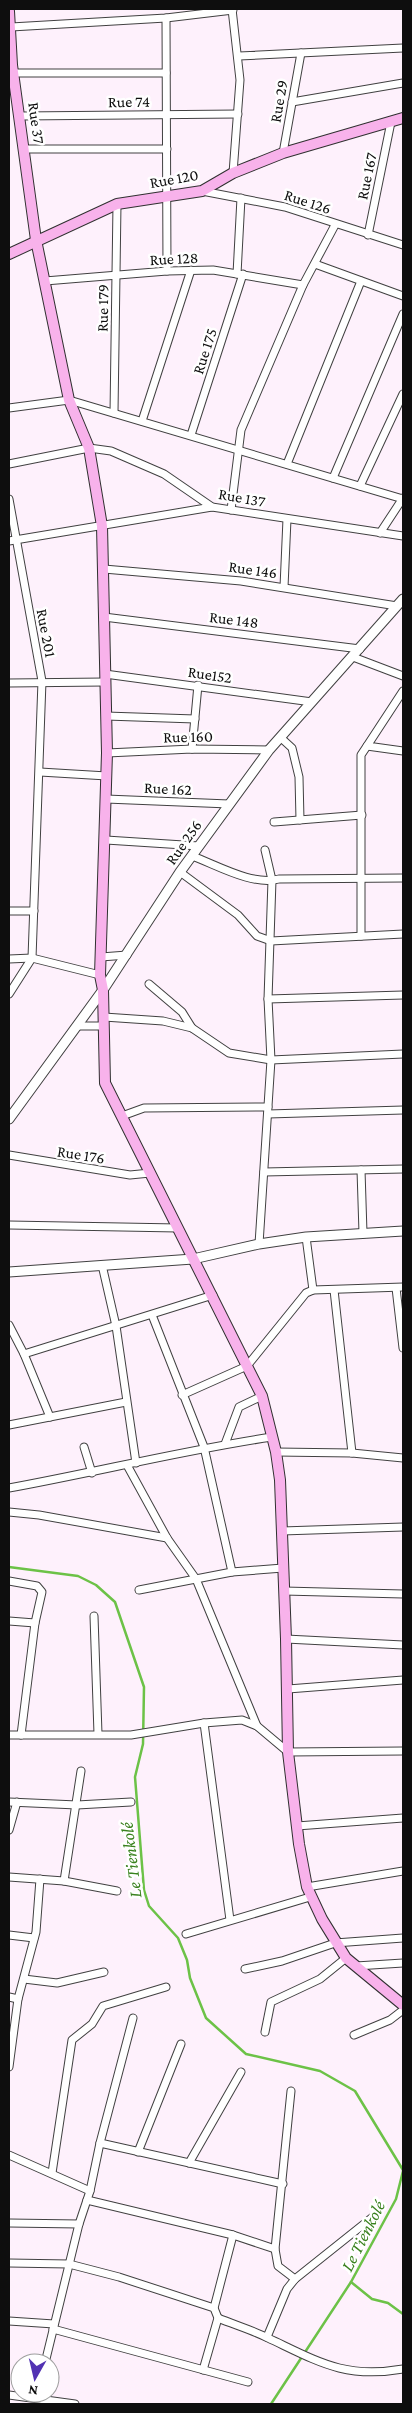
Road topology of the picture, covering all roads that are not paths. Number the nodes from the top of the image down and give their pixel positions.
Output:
1 (232, 9) edge
2 (9, 11) edge
3 (166, 18) junction
4 (11, 27) junction
5 (403, 48) edge
6 (300, 54) junction
7 (239, 56) junction
8 (12, 68) edge
9 (166, 73) junction
10 (403, 83) edge
11 (292, 102) junction
12 (167, 114) junction
13 (238, 114) junction
14 (21, 116) junction
15 (403, 118) edge
16 (391, 122) junction
17 (25, 149) junction
18 (167, 150) junction
19 (282, 152) junction
20 (234, 173) junction
21 (202, 191) junction
22 (167, 195) junction
23 (241, 198) junction
24 (117, 204) junction
25 (335, 224) junction
26 (368, 235) junction
27 (36, 240) junction
28 (403, 245) edge
29 (9, 254) edge
30 (315, 264) junction
31 (191, 270) junction
32 (167, 271) junction
33 (240, 274) junction
34 (116, 275) junction
35 (45, 281) junction
36 (361, 281) junction
37 (303, 285) junction
38 (403, 296) edge
39 (403, 314) edge
40 (403, 394) edge
41 (69, 400) junction
42 (9, 408) edge
43 (114, 413) junction
44 (142, 421) junction
45 (191, 435) junction
46 (89, 448) junction
47 (238, 450) junction
48 (9, 464) edge
49 (286, 464) junction
50 (333, 478) junction
51 (360, 486) junction
52 (403, 498) edge
53 (9, 499) edge
54 (212, 507) junction
55 (231, 510) junction
56 (287, 519) junction
57 (102, 526) junction
58 (380, 532) junction
59 (403, 536) edge
60 (12, 540) edge
61 (104, 569) junction
62 (284, 587) junction
63 (400, 602) edge
64 (104, 616) junction
65 (360, 649) junction
66 (353, 656) junction
67 (403, 676) edge
68 (105, 678) junction
69 (42, 681) junction
70 (9, 683) edge
71 (198, 685) junction
72 (403, 690) edge
73 (312, 702) junction
74 (106, 716) junction
75 (194, 719) junction
76 (280, 737) junction
77 (367, 746) junction
78 (192, 750) junction
79 (269, 750) junction
80 (403, 751) edge
81 (107, 753) junction
82 (40, 772) junction
83 (107, 776) junction
84 (106, 799) junction
85 (229, 804) junction
86 (362, 815) junction
87 (300, 820) junction
88 (274, 822) dead end
89 (106, 840) junction
90 (199, 846) junction
91 (265, 850) dead end
92 (192, 856) junction
93 (180, 872) junction
94 (362, 878) junction
95 (403, 878) edge
96 (272, 880) junction
97 (9, 911) edge
98 (34, 911) junction
99 (403, 934) edge
100 (361, 936) junction
101 (271, 941) junction
102 (127, 955) junction
103 (32, 958) junction
104 (101, 958) junction
105 (9, 959) edge
106 (100, 975) junction
107 (149, 984) dead end
108 (103, 990) junction
109 (9, 994) edge
110 (403, 995) edge
111 (268, 999) junction
112 (104, 1022) junction
113 (77, 1026) junction
114 (192, 1028) junction
115 (403, 1054) edge
116 (271, 1060) junction
117 (403, 1110) edge
118 (268, 1111) junction
119 (122, 1116) junction
120 (9, 1119) edge
121 (9, 1155) edge
122 (403, 1168) edge
123 (361, 1170) junction
124 (150, 1172) junction
125 (264, 1172) junction
126 (9, 1225) edge
127 (178, 1228) junction
128 (403, 1231) edge
129 (363, 1232) junction
130 (306, 1237) junction
131 (260, 1244) junction
132 (193, 1258) junction
133 (102, 1265) junction
134 (9, 1272) edge
135 (400, 1288) edge
136 (313, 1290) junction
137 (334, 1290) junction
138 (213, 1295) junction
139 (152, 1315) junction
140 (9, 1325) edge
141 (116, 1326) junction
142 (403, 1348) edge
143 (24, 1354) junction
144 (247, 1366) junction
145 (182, 1396) junction
146 (262, 1396) junction
147 (126, 1402) junction
148 (50, 1417) junction
149 (9, 1425) edge
150 (272, 1437) junction
151 (225, 1444) junction
152 (84, 1447) dead end
153 (204, 1447) junction
154 (276, 1452) junction
155 (352, 1453) junction
156 (403, 1458) edge
157 (136, 1463) junction
158 (128, 1466) junction
159 (92, 1472) junction
160 (9, 1488) edge
161 (9, 1511) edge
162 (403, 1527) edge
163 (282, 1531) junction
164 (167, 1538) junction
165 (283, 1568) junction
166 (232, 1572) junction
167 (196, 1579) junction
168 (9, 1581) edge
169 (138, 1590) dead end
170 (284, 1590) junction
171 (403, 1594) edge
172 (94, 1616) dead end
173 (9, 1621) edge
174 (36, 1623) junction
175 (286, 1639) junction
176 (403, 1645) edge
177 (403, 1680) edge
178 (288, 1689) junction
179 (204, 1723) junction
180 (258, 1726) junction
181 (98, 1734) junction
182 (9, 1735) edge
183 (21, 1735) junction
184 (403, 1751) edge
185 (288, 1752) junction
186 (81, 1771) dead end
187 (9, 1802) edge
188 (17, 1802) junction
189 (131, 1802) dead end
190 (77, 1805) junction
191 (403, 1818) edge
192 (297, 1826) junction
193 (9, 1830) edge
194 (403, 1871) edge
195 (9, 1877) edge
196 (40, 1880) junction
197 (64, 1882) junction
198 (118, 1892) dead end
199 (309, 1892) junction
200 (230, 1920) junction
201 (9, 1934) edge
202 (186, 1934) dead end
203 (34, 1938) junction
204 (403, 1938) edge
205 (336, 1944) junction
206 (346, 1958) junction
207 (403, 1963) edge
208 (356, 1966) junction
209 (245, 1969) dead end
210 (104, 1972) dead end
211 (24, 1979) junction
212 (166, 1987) dead end
213 (9, 1997) edge
214 (18, 1999) junction
215 (403, 2005) edge
216 (403, 2010) edge
217 (133, 2018) dead end
218 (265, 2032) dead end
219 (354, 2035) dead end
220 (181, 2044) dead end
221 (9, 2067) edge
222 (241, 2072) dead end
223 (291, 2091) dead end
224 (100, 2143) junction
225 (138, 2152) junction
226 (9, 2155) edge
227 (189, 2163) junction
228 (52, 2173) junction
229 (283, 2184) junction
230 (90, 2190) junction
231 (87, 2200) junction
232 (374, 2216) dead end
233 (9, 2223) edge
234 (79, 2224) junction
235 (233, 2235) junction
236 (275, 2249) junction
237 (9, 2263) edge
238 (69, 2264) junction
239 (295, 2279) junction
240 (214, 2308) junction
241 (218, 2318) junction
242 (9, 2321) edge
243 (53, 2326) junction
244 (267, 2338) junction
245 (48, 2353) edge
246 (403, 2369) edge
247 (203, 2370) junction
248 (248, 2382) dead end
249 (60, 2402) edge
250 (76, 2404) edge

1 - 3 street
1 - 7 street
2 - 4 main road, Rue 37
3 - 4 street
3 - 9 street
4 - 8 main road, Rue 37
5 - 6 street
6 - 7 street
6 - 11 street, Rue 29
7 - 13 street
8 - 9 street
8 - 14 main road, Rue 37
9 - 12 street
10 - 11 street
11 - 19 street, Rue 29
12 - 13 street, Rue 74
12 - 14 street, Rue 74
12 - 18 street
13 - 20 street
14 - 17 main road, Rue 37
15 - 16 main road, Rue 120
16 - 19 main road, Rue 120
16 - 26 street, Rue 167
17 - 18 street
17 - 27 main road, Rue 37
18 - 22 street
19 - 20 main road, Rue 120
20 - 21 main road, Rue 120
21 - 22 main road, Rue 120
21 - 23 street, Rue 126
22 - 24 main road, Rue 120
22 - 32 street
23 - 25 street, Rue 126
23 - 33 street, Rue 175
24 - 27 main road, Rue 120
24 - 34 street, Rue 179
25 - 26 street, Rue 126
25 - 30 street
26 - 28 street, Rue 126
27 - 29 main road, Rue 120
27 - 35 main road, Rue 37
30 - 36 street
30 - 37 street
31 - 32 street, Rue 128
31 - 33 street, Rue 128
31 - 44 street
32 - 34 street, Rue 128
33 - 37 street, Rue 128
33 - 45 street, Rue 175
34 - 35 street, Rue 128
34 - 43 street, Rue 179
35 - 41 main road, Rue 37
36 - 38 street
36 - 49 street
37 - 47 street
39 - 50 street
40 - 51 street
41 - 42 street
41 - 43 street
41 - 46 main road, Rue 37
43 - 44 street
44 - 45 street
45 - 47 street
46 - 48 street
46 - 54 street, Rue 137
46 - 57 main road, Rue 37
47 - 49 street
47 - 55 street
49 - 50 street
50 - 51 street
51 - 52 street
52 - 58 street
53 - 60 street, Rue 201
54 - 55 street, Rue 137
54 - 57 street
55 - 56 street, Rue 137
56 - 58 street, Rue 137
56 - 62 street
57 - 60 street
57 - 61 main road, Rue 37
58 - 59 street, Rue 137
60 - 69 street, Rue 201
61 - 62 street, Rue 146
61 - 64 main road, Rue 37
62 - 63 street, Rue 146
63 - 65 street, Rue 256
64 - 65 street, Rue 148
64 - 68 main road, Rue 37
65 - 66 street, Rue 256
66 - 67 street
66 - 73 street, Rue 256
68 - 69 street, Rue152
68 - 71 street, Rue152
68 - 74 main road, Rue 37
69 - 70 street, Rue152
69 - 82 street, Rue 201
71 - 73 street, Rue152
71 - 75 street
72 - 77 street
73 - 76 street, Rue 256
74 - 75 street
74 - 81 main road, Rue 37
75 - 78 street
76 - 79 street, Rue 256
76 - 87 street
77 - 80 street
77 - 86 street
78 - 79 street, Rue 160
78 - 81 street, Rue 160
79 - 85 street, Rue 256
81 - 83 main road, Rue 37
82 - 83 street
82 - 98 street, Rue 201
83 - 84 main road, Rue 37
84 - 85 street, Rue 162
84 - 89 main road, Rue 37
85 - 90 street, Rue 256
86 - 87 street
86 - 94 street
87 - 88 street
89 - 90 street
89 - 104 main road, Rue 37
90 - 92 street, Rue 256
91 - 96 street
92 - 93 street, Rue 256
92 - 96 street
93 - 101 street
93 - 102 street, Rue 256
94 - 95 street
94 - 96 street
94 - 100 street
96 - 101 street
97 - 98 street
98 - 103 street, Rue 201
99 - 100 street
100 - 101 street
101 - 111 street
102 - 104 street
102 - 108 street, Rue 256
103 - 105 street
103 - 106 street
103 - 109 street
104 - 106 main road, Rue 37
106 - 108 main road, Rue 37
107 - 114 street
108 - 112 main road, Rue 37
108 - 113 street, Rue 256
110 - 111 street
111 - 116 street
112 - 113 street
112 - 114 street
112 - 119 main road, Rue 37
113 - 120 street, Rue 256
114 - 116 street
115 - 116 street
116 - 118 street
117 - 118 street
118 - 119 street
118 - 125 street
119 - 124 main road, Rue 37
121 - 124 street, Rue 176
122 - 123 street
123 - 125 street
123 - 129 street
124 - 127 main road, Rue 37
125 - 131 street
126 - 127 street
127 - 132 main road, Rue 37
128 - 129 street
129 - 130 street
130 - 131 street
130 - 136 street
131 - 132 street
132 - 133 street
132 - 138 main road, Rue 37
133 - 134 street
133 - 141 street
135 - 137 street
135 - 142 street
136 - 137 street
136 - 144 street
137 - 155 street
138 - 139 street
138 - 144 main road, Rue 37
139 - 141 street
139 - 145 street
140 - 143 street
141 - 143 street
141 - 147 street
143 - 148 street
144 - 145 street
144 - 146 main road, Rue 37
145 - 153 street
146 - 150 main road, Rue 37
146 - 151 street
147 - 148 street
147 - 157 street
148 - 149 street
150 - 151 street
150 - 154 main road, Rue 37
151 - 153 street
152 - 159 street
153 - 157 street
153 - 166 street
154 - 155 street
154 - 163 main road, Rue 37
155 - 156 street
157 - 158 street
158 - 159 street
158 - 164 street
159 - 160 street
161 - 164 street
162 - 163 street
163 - 165 main road, Rue 37
164 - 167 street
165 - 166 street
165 - 170 main road, Rue 37
166 - 167 street
167 - 169 street
167 - 180 street
168 - 174 street
170 - 171 street
170 - 175 main road, Rue 37
172 - 181 street
173 - 174 street
174 - 183 street
175 - 176 street
175 - 178 main road, Rue 37
177 - 178 street
178 - 185 main road, Rue 37
179 - 180 street
179 - 181 street
179 - 200 street
180 - 185 street
181 - 183 street
182 - 183 street
184 - 185 street
185 - 192 main road, Rue 37
186 - 190 street
187 - 188 street
188 - 190 street
188 - 193 street
189 - 190 street
190 - 197 street
191 - 192 street
192 - 199 main road, Rue 37
194 - 199 street
195 - 196 street
196 - 197 street
196 - 203 street
197 - 198 street
199 - 200 street
199 - 205 main road, Rue 37
200 - 202 street
201 - 203 street
203 - 211 street
204 - 205 street
205 - 206 main road, Rue 37
205 - 209 street
206 - 208 main road, Rue 37
206 - 218 street
207 - 208 street
208 - 215 main road, Rue 37
210 - 211 street
211 - 214 street
212 - 228 street
213 - 214 street
214 - 221 street
216 - 219 street
217 - 224 street
220 - 225 street
222 - 227 street
223 - 229 street
224 - 225 street
224 - 230 street
225 - 227 street
226 - 228 street
227 - 229 street
228 - 230 street
229 - 236 street
230 - 231 street
231 - 234 street
231 - 235 street
232 - 239 street
233 - 234 street
234 - 238 street
235 - 236 street
235 - 240 street
236 - 239 street
237 - 238 street
238 - 240 street
238 - 243 street
239 - 244 street
240 - 241 street
241 - 244 street
241 - 247 street
242 - 243 street
243 - 245 street
243 - 247 street
244 - 246 street
247 - 248 street
249 - 250 street

